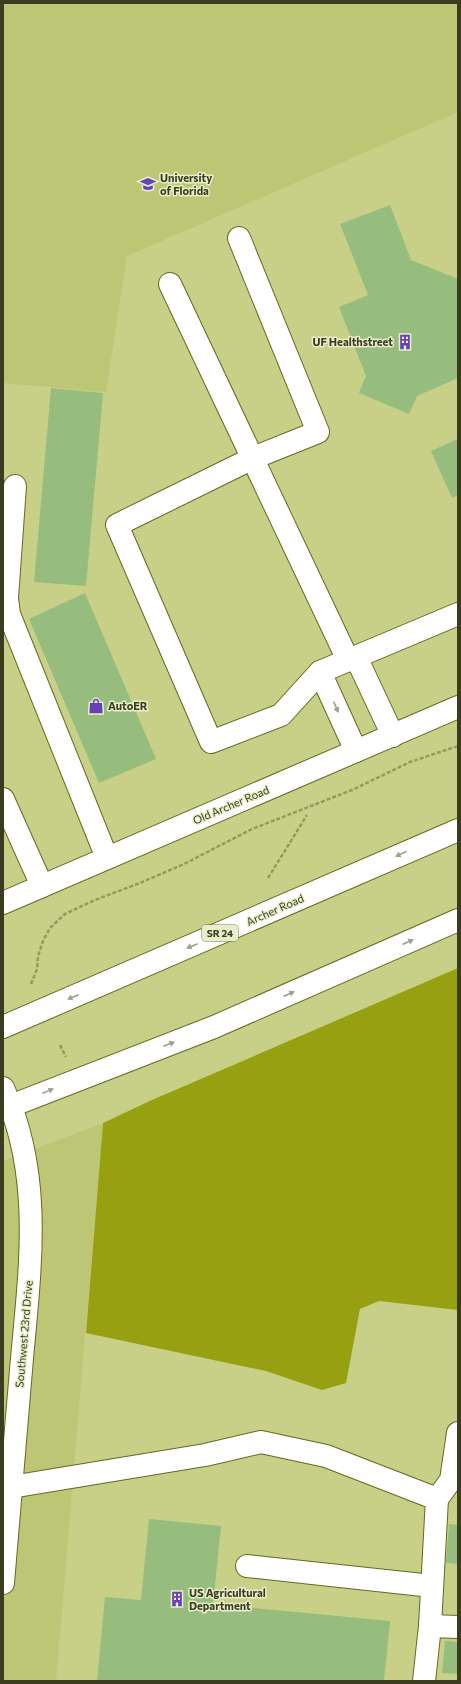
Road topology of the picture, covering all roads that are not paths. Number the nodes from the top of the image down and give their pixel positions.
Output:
1 (239, 238) dead end
2 (170, 284) dead end
3 (252, 458) junction
4 (15, 486) dead end
5 (458, 614) edge
6 (352, 658) junction
7 (320, 672) junction
8 (458, 707) edge
9 (393, 736) junction
10 (356, 752) junction
11 (3, 799) edge
12 (458, 830) edge
13 (107, 858) junction
14 (42, 886) junction
15 (3, 903) edge
16 (458, 920) edge
17 (3, 1027) edge
18 (6, 1101) edge
19 (458, 1432) edge
20 (12, 1487) junction
21 (437, 1499) junction
22 (247, 1566) dead end
23 (3, 1584) edge
24 (432, 1586) junction
25 (430, 1626) junction
26 (458, 1627) edge
27 (424, 1681) edge

1 - 3 street
2 - 3 street
3 - 6 street
3 - 7 street
4 - 13 street
5 - 6 street
6 - 7 street
6 - 9 street
7 -> 10 street
8 - 9 street, Old Archer Road
9 - 10 street, Old Archer Road
10 - 13 street, Old Archer Road
11 - 14 street
12 -> 17 street, Archer Road / SR 24
13 - 14 street, Old Archer Road
14 - 15 street, Old Archer Road
18 -> 16 street
18 - 20 street, Southwest 23rd Drive
19 - 21 street
20 - 21 street
20 - 23 street, Southwest 23rd Drive
21 - 24 street
22 - 24 street
24 - 25 street
25 - 26 street
25 - 27 street

